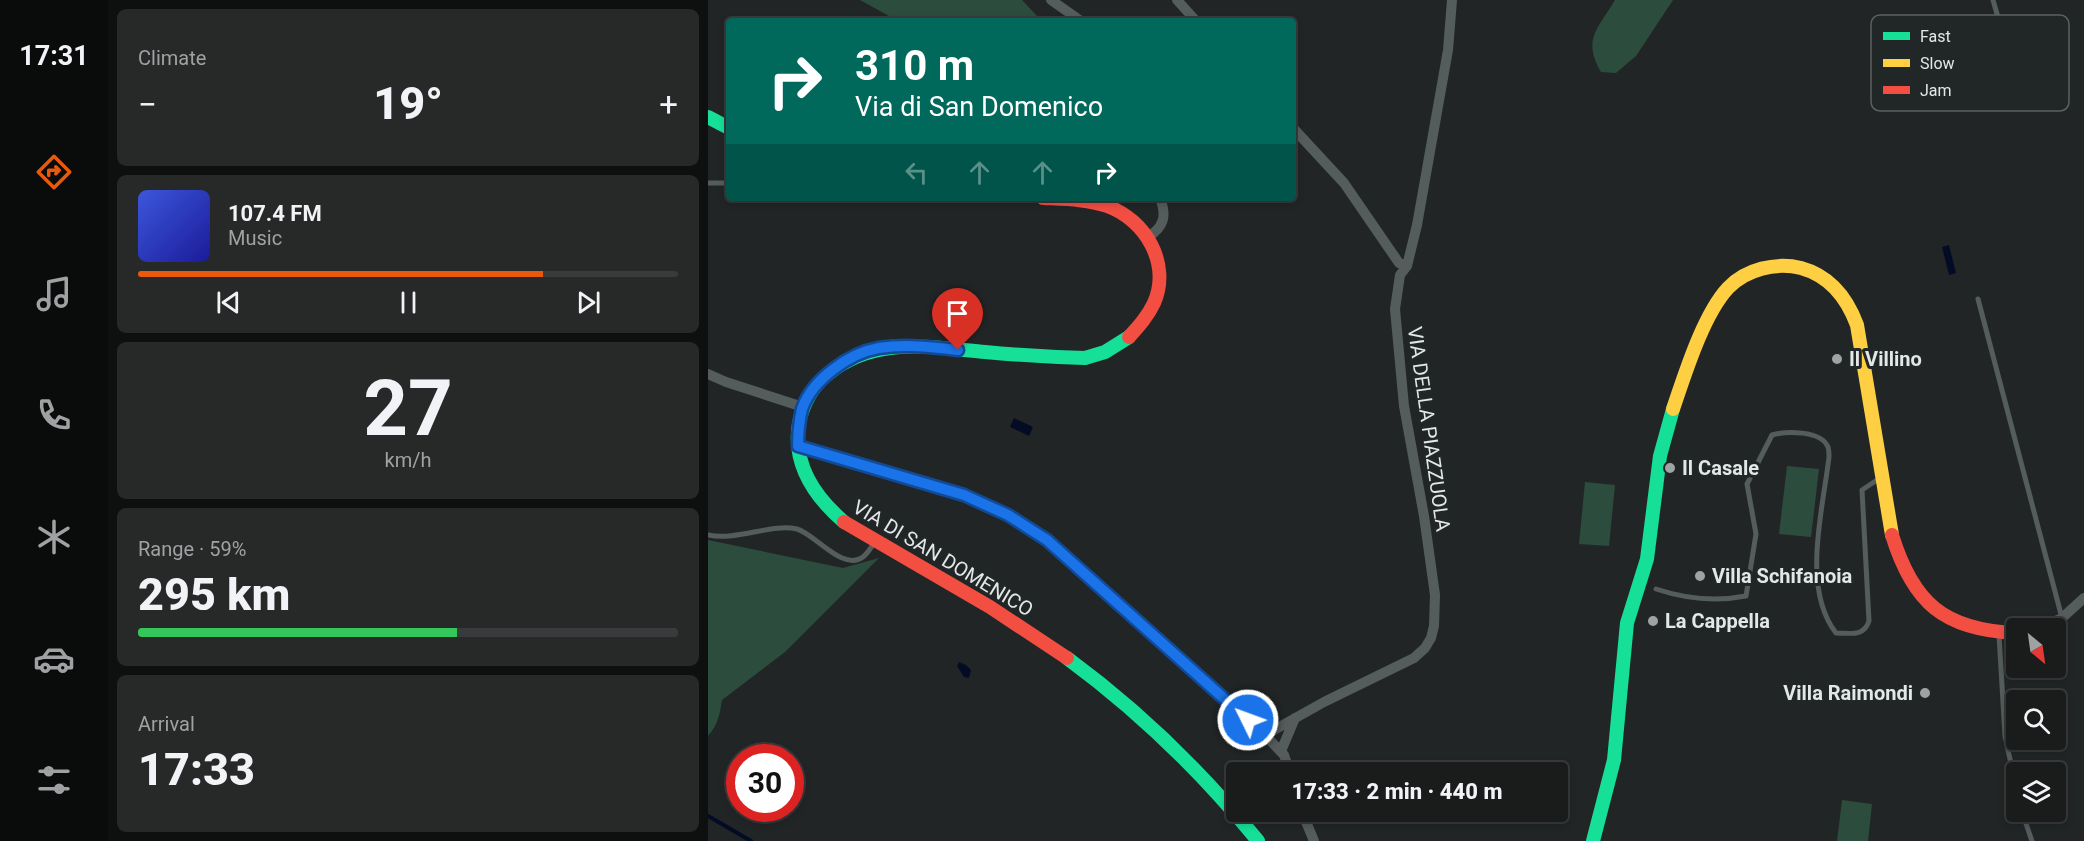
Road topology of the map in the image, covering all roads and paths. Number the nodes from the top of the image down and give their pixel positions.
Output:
1 (1051, 0) edge
2 (1177, 0) edge
3 (1993, 0) edge
4 (1452, 1) edge
5 (1997, 15) edge
6 (1077, 18) edge
7 (1193, 18) edge
8 (708, 117) edge
9 (726, 126) edge
10 (1296, 131) edge
11 (708, 183) edge
12 (726, 183) edge
13 (1079, 201) edge
14 (1161, 201) edge
15 (1148, 237) junction
16 (1407, 266) junction
17 (1978, 299) dead end
18 (708, 374) edge
19 (803, 407) junction
20 (798, 446) junction
21 (1881, 477) junction
22 (708, 535) edge
23 (876, 541) junction
24 (1656, 589) dead end
25 (2084, 598) edge
26 (2062, 618) joint
27 (1999, 633) junction
28 (2006, 633) edge
29 (1294, 718) junction
30 (1265, 735) junction
31 (1281, 751) junction
32 (1286, 762) edge
33 (2011, 762) edge
34 (1306, 822) edge
35 (2025, 822) edge
36 (1258, 841) edge
37 (1314, 841) edge
38 (1593, 841) edge
39 (2032, 841) edge

1 - 6 street
2 - 7 street
3 - 5 lane
4 - 16 street, VIA DELLA PIAZZUOLA
8 - 9 main road
10 - 16 street
11 - 12 lane
13 - 15 main road, VIA DI SAN DOMENICO
14 - 15 street
15 - 19 main road, VIA DI SAN DOMENICO
16 - 29 street, VIA DELLA PIAZZUOLA
17 - 26 lane
18 - 19 street
19 - 20 main road, VIA DI SAN DOMENICO
20 - 23 main road, VIA DI SAN DOMENICO
20 - 30 street
21 - 24 lane
21 - 27 main road
21 - 38 main road
22 - 23 lane
23 - 36 main road, VIA DI SAN DOMENICO
25 - 26 street
27 - 28 main road
27 - 33 lane
29 - 30 street, VIA DELLA PIAZZUOLA
29 - 31 street
30 - 31 street
31 - 32 street
34 - 37 street
35 - 39 lane

